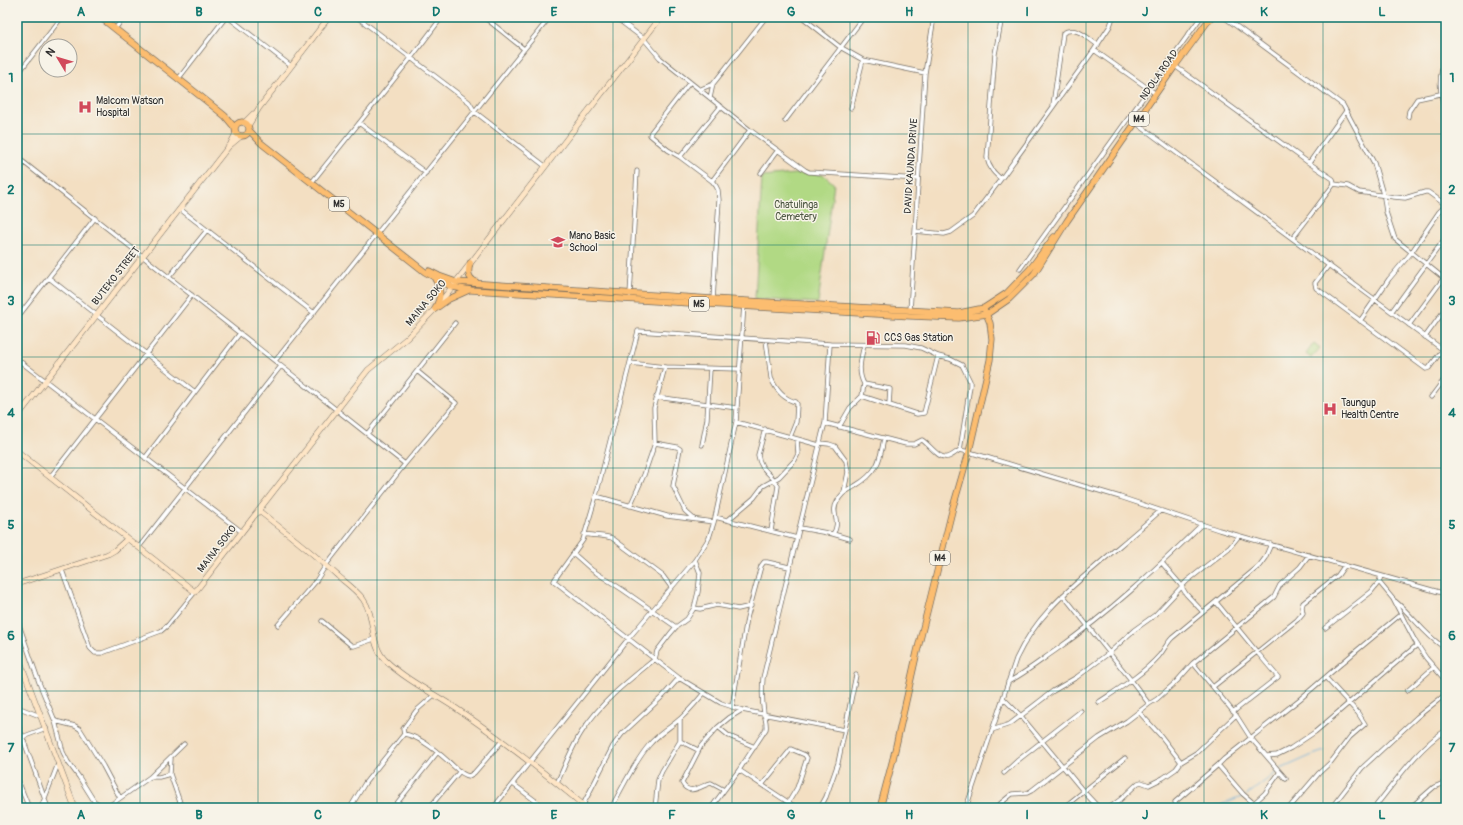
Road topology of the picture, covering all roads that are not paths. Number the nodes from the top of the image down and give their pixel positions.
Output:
1 (20, 17) edge
2 (62, 17) edge
3 (100, 17) edge
4 (124, 17) edge
5 (227, 17) edge
6 (329, 17) edge
7 (357, 17) edge
8 (442, 17) edge
9 (484, 17) edge
10 (550, 17) edge
11 (615, 17) edge
12 (661, 17) edge
13 (766, 17) edge
14 (802, 17) edge
15 (864, 17) edge
16 (934, 17) edge
17 (1002, 17) edge
18 (1113, 17) edge
19 (1201, 17) edge
20 (1211, 17) edge
21 (1224, 17) edge
22 (17, 21) edge
23 (115, 29) junction
24 (644, 39) junction
25 (1098, 45) junction
26 (840, 47) junction
27 (524, 49) junction
28 (1094, 50) junction
29 (1446, 56) edge
30 (411, 58) junction
31 (863, 60) junction
32 (290, 66) junction
33 (1175, 66) junction
34 (925, 73) junction
35 (17, 75) edge
36 (179, 78) junction
37 (690, 82) junction
38 (713, 84) junction
39 (701, 90) junction
40 (1148, 90) junction
41 (1156, 94) junction
42 (1440, 94) junction
43 (710, 98) junction
44 (720, 106) junction
45 (1053, 106) junction
46 (851, 108) dead end
47 (1346, 111) junction
48 (475, 112) junction
49 (1446, 116) edge
50 (1408, 117) dead end
51 (785, 121) dead end
52 (1136, 122) junction
53 (359, 123) junction
54 (242, 129) junction
55 (750, 130) junction
56 (778, 150) junction
57 (17, 157) edge
58 (680, 157) junction
59 (1309, 163) junction
60 (545, 166) junction
61 (637, 171) dead end
62 (426, 173) junction
63 (761, 173) dead end
64 (1001, 179) junction
65 (918, 180) junction
66 (712, 181) junction
67 (312, 182) junction
68 (1334, 184) junction
69 (1383, 194) junction
70 (1446, 205) edge
71 (180, 209) junction
72 (1062, 211) junction
73 (95, 218) junction
74 (1068, 219) junction
75 (207, 230) junction
76 (915, 232) junction
77 (378, 234) junction
78 (1446, 237) edge
79 (1293, 238) junction
80 (1411, 253) junction
81 (143, 256) junction
82 (470, 263) junction
83 (417, 265) junction
84 (1329, 265) junction
85 (1426, 265) junction
86 (1020, 269) dead end
87 (49, 278) junction
88 (169, 278) junction
89 (435, 278) junction
90 (1445, 278) edge
91 (456, 282) junction
92 (476, 282) junction
93 (452, 287) junction
94 (471, 290) junction
95 (192, 295) junction
96 (631, 297) junction
97 (1375, 299) junction
98 (713, 302) junction
99 (744, 304) junction
100 (1446, 308) edge
101 (435, 309) junction
102 (985, 311) junction
103 (1392, 312) junction
104 (314, 313) junction
105 (910, 313) junction
106 (98, 315) junction
107 (17, 318) edge
108 (1360, 321) junction
109 (455, 323) dead end
110 (1409, 325) junction
111 (240, 333) junction
112 (1426, 336) junction
113 (741, 339) junction
114 (766, 340) junction
115 (830, 344) junction
116 (864, 345) junction
117 (1446, 345) edge
118 (1445, 351) edge
119 (147, 354) junction
120 (938, 356) junction
121 (17, 359) edge
122 (275, 362) junction
123 (630, 363) junction
124 (281, 366) junction
125 (665, 367) junction
126 (710, 369) junction
127 (740, 369) junction
128 (417, 371) junction
129 (1446, 377) edge
130 (46, 381) junction
131 (864, 384) junction
132 (195, 392) junction
133 (862, 396) junction
134 (656, 397) junction
135 (1431, 397) dead end
136 (707, 404) junction
137 (889, 406) junction
138 (737, 408) junction
139 (337, 410) junction
140 (17, 417) edge
141 (96, 419) junction
142 (736, 422) junction
143 (825, 423) junction
144 (839, 427) junction
145 (765, 429) junction
146 (367, 434) junction
147 (790, 437) junction
148 (884, 438) junction
149 (797, 439) junction
150 (655, 443) junction
151 (820, 444) junction
152 (702, 445) dead end
153 (960, 450) junction
154 (17, 451) edge
155 (969, 452) junction
156 (145, 458) junction
157 (405, 464) junction
158 (50, 477) junction
159 (775, 480) junction
160 (185, 488) junction
161 (844, 492) junction
162 (596, 496) junction
163 (630, 506) junction
164 (259, 510) junction
165 (1160, 511) junction
166 (715, 517) junction
167 (695, 520) junction
168 (728, 520) junction
169 (714, 522) junction
170 (1202, 524) junction
171 (800, 528) junction
172 (770, 531) junction
173 (242, 532) junction
174 (584, 534) junction
175 (833, 534) junction
176 (1239, 536) junction
177 (796, 538) junction
178 (127, 539) junction
179 (850, 539) dead end
180 (1271, 544) junction
181 (139, 547) junction
182 (574, 554) junction
183 (1309, 555) junction
184 (695, 560) junction
185 (1162, 563) junction
186 (326, 565) junction
187 (1345, 565) junction
188 (789, 567) junction
189 (62, 570) junction
190 (1381, 576) junction
191 (1379, 582) junction
192 (17, 584) edge
193 (671, 587) junction
194 (1182, 588) junction
195 (195, 592) junction
196 (1446, 594) edge
197 (1063, 595) junction
198 (1393, 599) junction
199 (1216, 602) junction
200 (751, 606) junction
201 (694, 608) junction
202 (652, 610) junction
203 (1203, 612) junction
204 (1401, 614) junction
205 (17, 619) edge
206 (322, 621) dead end
207 (278, 625) dead end
208 (676, 627) junction
209 (1088, 627) junction
210 (1236, 627) junction
211 (1325, 628) dead end
212 (374, 639) junction
213 (628, 639) junction
214 (1446, 644) edge
215 (1417, 645) junction
216 (17, 652) edge
217 (1257, 652) junction
218 (1109, 653) junction
219 (655, 659) junction
220 (1194, 663) junction
221 (1434, 667) junction
222 (856, 675) dead end
223 (679, 678) junction
224 (1326, 678) junction
225 (1131, 680) junction
226 (1446, 681) edge
227 (1008, 682) junction
228 (1214, 686) junction
229 (1407, 691) dead end
230 (704, 693) junction
231 (1446, 694) edge
232 (434, 695) junction
233 (1003, 698) junction
234 (1099, 702) dead end
235 (1349, 702) junction
236 (1149, 704) junction
237 (17, 707) edge
238 (732, 707) junction
239 (742, 710) junction
240 (1081, 711) dead end
241 (1139, 712) junction
242 (764, 714) junction
243 (1234, 714) junction
244 (40, 716) junction
245 (1021, 716) junction
246 (680, 719) junction
247 (55, 721) junction
248 (17, 722) edge
249 (718, 727) junction
250 (46, 728) junction
251 (845, 730) junction
252 (992, 730) junction
253 (1445, 730) edge
254 (404, 734) junction
255 (1446, 735) edge
256 (23, 737) junction
257 (1250, 737) junction
258 (17, 739) edge
259 (502, 741) junction
260 (680, 741) junction
261 (1043, 741) junction
262 (184, 744) dead end
263 (755, 748) junction
264 (698, 750) junction
265 (437, 753) junction
266 (1267, 756) junction
267 (171, 758) junction
268 (1125, 758) dead end
269 (529, 762) junction
270 (1181, 762) junction
271 (58, 764) junction
272 (1218, 765) junction
273 (1063, 766) junction
274 (739, 770) junction
275 (460, 771) junction
276 (1278, 771) junction
277 (1004, 773) dead end
278 (170, 774) junction
279 (150, 777) junction
280 (17, 778) edge
281 (1286, 779) dead end
282 (1446, 782) edge
283 (557, 783) junction
284 (513, 784) junction
285 (762, 785) junction
286 (724, 790) junction
287 (1084, 792) junction
288 (45, 796) junction
289 (120, 798) junction
290 (536, 802) junction
291 (788, 803) junction
292 (1253, 803) junction
293 (1446, 806) edge
294 (585, 807) edge
295 (28, 808) edge
296 (41, 808) edge
297 (48, 808) edge
298 (75, 808) edge
299 (105, 808) edge
300 (182, 808) edge
301 (350, 808) edge
302 (393, 808) edge
303 (429, 808) edge
304 (494, 808) edge
305 (531, 808) edge
306 (544, 808) edge
307 (611, 808) edge
308 (655, 808) edge
309 (711, 808) edge
310 (797, 808) edge
311 (820, 808) edge
312 (880, 808) edge
313 (966, 808) edge
314 (995, 808) edge
315 (1063, 808) edge
316 (1099, 808) edge
317 (1109, 808) edge
318 (1177, 808) edge
319 (1248, 808) edge
320 (1259, 808) edge
321 (1289, 808) edge
322 (1330, 808) edge
323 (1374, 808) edge
324 (1410, 808) edge
325 (1443, 808) edge

1 - 22 street
2 - 35 street
3 - 23 main road, M5
4 - 23 street
5 - 32 street
5 - 36 street
6 - 32 street, BUTEKO STREET
7 - 30 street
8 - 30 street
9 - 27 street
10 - 27 street
11 - 24 street
12 - 24 street, MAINA SOKO
13 - 38 street
14 - 26 street
15 - 26 street
16 - 34 street, DAVID KAUNDA DRIVE
17 - 64 street
18 - 25 street
19 - 40 street
20 - 33 main road, NDOLA ROAD / M4
21 - 47 street
23 - 36 main road, M5
24 - 37 street
24 - 60 street, MAINA SOKO
25 - 28 street
25 - 45 street
26 - 31 street
26 - 51 street
27 - 48 street
28 - 40 street
28 - 45 street
29 - 42 street
30 - 48 street
30 - 53 street
31 - 34 street
31 - 46 street
32 - 54 street, BUTEKO STREET
33 - 41 main road, NDOLA ROAD / M4
33 - 59 street
34 - 65 street, DAVID KAUNDA DRIVE
36 - 54 main road, M5
37 - 39 street
37 - 58 street
38 - 39 street
38 - 43 street
39 - 43 street
40 - 41 street
40 - 72 street
41 - 52 main road, NDOLA ROAD / M4
42 - 49 street
42 - 50 street
43 - 44 street
44 - 55 street
44 - 58 street
45 - 64 street
47 - 59 street
47 - 69 street
48 - 60 street
48 - 62 street
52 - 74 main road, NDOLA ROAD / M4
52 - 79 street
53 - 62 street
53 - 67 street
54 - 67 main road, M5
54 - 71 street, BUTEKO STREET
55 - 56 street
55 - 66 street
56 - 63 street
56 - 65 street
57 - 73 street
58 - 66 street
59 - 68 street
60 - 82 street, MAINA SOKO
61 - 96 street
62 - 77 street
64 - 76 street
65 - 76 street, DAVID KAUNDA DRIVE
66 - 98 street
67 - 77 main road, M5
68 - 69 street
68 - 79 street
69 - 70 street
69 - 80 street
70 - 80 street
71 - 75 street
71 - 81 street, BUTEKO STREET
72 - 74 street
72 - 86 street
73 - 81 street
73 - 87 street
74 - 102 main road, M4
75 - 88 street
75 - 104 street
76 - 105 street, DAVID KAUNDA DRIVE
77 - 83 main road, M5
77 - 104 street
78 - 85 street
79 - 84 street
80 - 85 street
80 - 97 street
81 - 88 street
81 - 106 street, BUTEKO STREET
82 - 91 street, MAINA SOKO
82 - 92 main road
83 - 89 main road, M5
83 - 91 main road, M5
84 - 97 street
84 - 108 street
85 - 90 street
85 - 103 street
87 - 106 street
87 - 107 street
88 - 95 street
89 - 93 main road, M5
89 - 101 main road
90 - 110 street
91 - 92 main road, M5
91 - 93 street, MAINA SOKO
92 - 96 main road, M5
93 - 94 main road, M5
93 - 101 street, MAINA SOKO
94 - 96 main road, M5
94 - 101 main road
95 - 111 street
95 - 119 street
96 - 98 main road, M5
97 - 103 street
97 - 108 street
98 - 99 main road, M5
99 - 105 main road, M5
99 - 113 street
100 - 112 street
101 - 139 street, MAINA SOKO
102 - 105 main road, M5
102 - 155 main road, M4
103 - 110 street
104 - 122 street
106 - 119 street
106 - 130 street, BUTEKO STREET
108 - 118 street
109 - 128 street
110 - 112 street
111 - 122 street
111 - 132 street
112 - 118 street
113 - 114 street
113 - 123 street
113 - 127 street
114 - 115 street
114 - 147 street
115 - 116 street
115 - 143 street
116 - 120 street
116 - 131 street
117 - 118 street
119 - 132 street
119 - 141 street
120 - 137 street
120 - 153 street
121 - 130 street
122 - 124 street
123 - 125 street
123 - 162 street
124 - 139 street
124 - 160 street
125 - 126 street
125 - 134 street
126 - 127 street
126 - 136 street
127 - 138 street
128 - 146 street
128 - 157 street
129 - 135 street
130 - 140 street, BUTEKO STREET
130 - 141 street
131 - 133 street
131 - 137 street
132 - 156 street
133 - 137 street
133 - 144 street
134 - 136 street
134 - 150 street
136 - 138 street
136 - 152 street
138 - 142 street
139 - 146 street
139 - 164 street, MAINA SOKO
141 - 156 street
141 - 158 street
142 - 145 street
142 - 166 street
143 - 144 street
143 - 151 street
144 - 148 street
145 - 147 street
145 - 159 street
146 - 157 street
147 - 149 street
148 - 153 street
148 - 161 street
149 - 151 street
149 - 159 street
150 - 163 street
150 - 167 street
151 - 161 street
151 - 171 street
153 - 155 street
154 - 158 street
155 - 165 street
155 - 312 main road, M4
156 - 160 street
157 - 186 street
158 - 178 street
159 - 168 street
159 - 172 street
160 - 173 street
160 - 181 street
161 - 175 street
162 - 163 street
162 - 174 street
163 - 167 street
164 - 173 street, MAINA SOKO
164 - 186 street
165 - 170 street
165 - 197 street
166 - 168 street
166 - 169 street
167 - 169 street
168 - 172 street
169 - 184 street
170 - 176 street
170 - 185 street
171 - 175 street
171 - 177 street
172 - 177 street
173 - 195 street, MAINA SOKO
174 - 182 street
174 - 193 street
175 - 179 street
176 - 180 street
176 - 194 street
177 - 188 street
178 - 181 street
178 - 189 street
180 - 183 street
180 - 199 street
181 - 195 street
182 - 202 street
182 - 213 street
183 - 187 street
183 - 210 street
184 - 193 street
184 - 201 street
185 - 194 street
185 - 209 street
186 - 207 street
186 - 212 street
187 - 190 street
187 - 217 street
188 - 200 street
188 - 242 street
189 - 192 street
189 - 195 street
190 - 191 street
190 - 196 street
191 - 198 street
191 - 211 street
193 - 202 street
194 - 203 street
194 - 218 street
197 - 209 street
197 - 227 street
198 - 204 street
198 - 214 street
199 - 203 street
199 - 210 street
200 - 201 street
200 - 238 street
201 - 208 street
202 - 208 street
202 - 213 street
203 - 225 street
204 - 215 street
204 - 224 street
205 - 247 street
206 - 212 street
208 - 219 street
209 - 218 street
209 - 227 street
210 - 217 street
210 - 220 street
212 - 232 street
213 - 219 street
213 - 269 street
215 - 221 street
215 - 235 street
216 - 244 street
217 - 228 street
217 - 243 street
218 - 225 street
218 - 245 street
219 - 223 street
219 - 283 street
220 - 228 street
220 - 236 street
221 - 226 street
221 - 229 street
222 - 251 street
223 - 230 street
223 - 294 street
224 - 235 street
224 - 257 street
225 - 234 street
225 - 236 street
227 - 233 street
228 - 243 street
230 - 238 street
230 - 246 street
231 - 322 street
232 - 254 street
232 - 259 street
233 - 245 street
233 - 252 street
235 - 266 street
235 - 321 street
236 - 241 street
237 - 244 street
238 - 239 street
239 - 242 street
239 - 249 street
240 - 261 street
241 - 270 street
241 - 273 street
242 - 251 street
242 - 263 street
243 - 257 street
243 - 270 street
244 - 250 street
245 - 252 street
245 - 261 street
246 - 260 street
246 - 307 street
247 - 289 street
247 - 299 street
248 - 256 street
249 - 263 street
249 - 264 street
250 - 256 street
250 - 271 street
251 - 311 street
252 - 313 street
253 - 255 street
253 - 323 street
254 - 265 street
254 - 301 street
256 - 258 street
256 - 288 street
257 - 266 street
257 - 272 street
259 - 269 street
259 - 275 street
260 - 264 street
260 - 308 street
261 - 273 street
261 - 277 street
262 - 267 street
263 - 274 street
264 - 286 street
265 - 275 street
265 - 302 street
266 - 276 street
267 - 278 street
267 - 279 street
268 - 287 street
269 - 283 street
269 - 284 street
270 - 317 street
271 - 288 street
271 - 298 street
272 - 292 street
272 - 318 street
273 - 287 street
273 - 314 street
274 - 285 street
274 - 286 street
275 - 303 street
276 - 281 street
276 - 292 street
278 - 279 street
278 - 300 street
279 - 289 street
280 - 295 street
282 - 324 street
283 - 294 street
284 - 290 street
284 - 304 street
285 - 291 street
285 - 291 street
286 - 309 street
287 - 315 street
287 - 316 street
288 - 296 street
288 - 297 street
289 - 299 street
290 - 305 street
290 - 306 street
291 - 310 street
292 - 319 street
292 - 320 street
293 - 325 street

